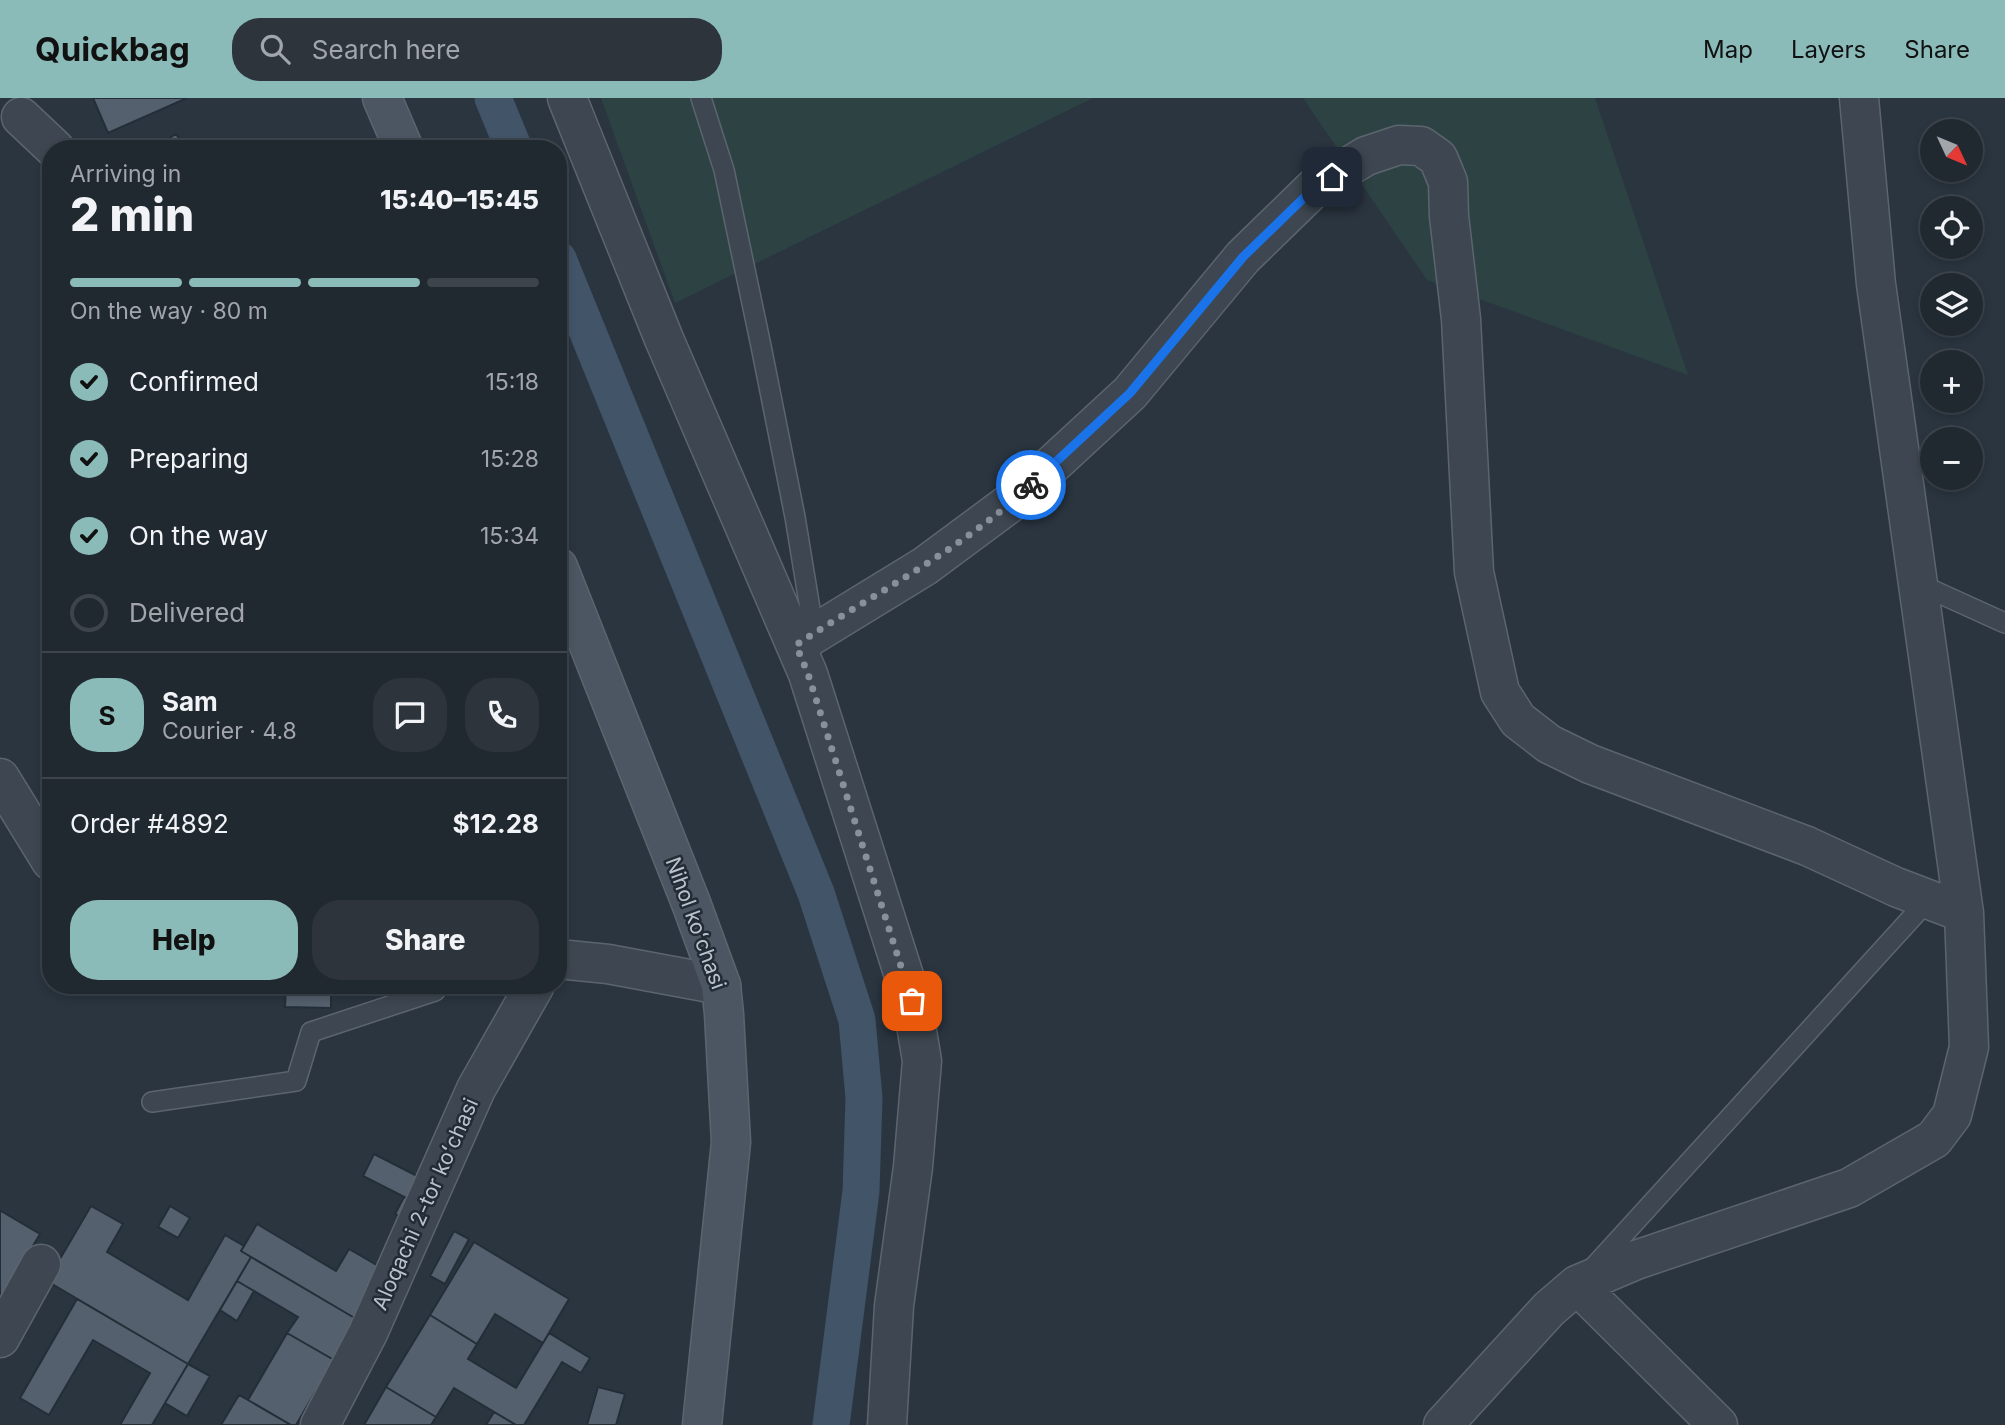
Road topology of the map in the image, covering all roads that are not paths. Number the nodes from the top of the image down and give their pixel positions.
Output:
1 (382, 98) edge
2 (567, 98) edge
3 (701, 98) edge
4 (1858, 98) edge
5 (22, 117) dead end
6 (46, 140) edge
7 (400, 140) edge
8 (1919, 584) junction
9 (567, 590) edge
10 (2005, 623) edge
11 (805, 639) junction
12 (0, 778) edge
13 (42, 846) edge
14 (1928, 900) junction
15 (1964, 913) junction
16 (567, 960) edge
17 (721, 985) junction
18 (426, 994) edge
19 (530, 994) edge
20 (152, 1102) dead end
21 (41, 1264) dead end
22 (1577, 1285) junction
23 (0, 1338) edge
24 (320, 1425) edge
25 (702, 1425) edge
26 (887, 1425) edge
27 (1443, 1425) edge
28 (1718, 1425) edge

1 - 7 main road
2 - 11 street
3 - 11 lane
4 - 8 street
5 - 6 street
8 - 10 lane
8 - 15 street
9 - 17 main road, Nihol koʻchasi
11 - 14 street
11 - 26 street
12 - 13 street
14 - 15 street
14 - 22 lane
15 - 22 street
16 - 17 street
17 - 25 main road, Nihol koʻchasi
18 - 20 lane
19 - 24 street, Aloqachi 2-tor koʻchasi
21 - 23 street
22 - 27 street
22 - 28 street

